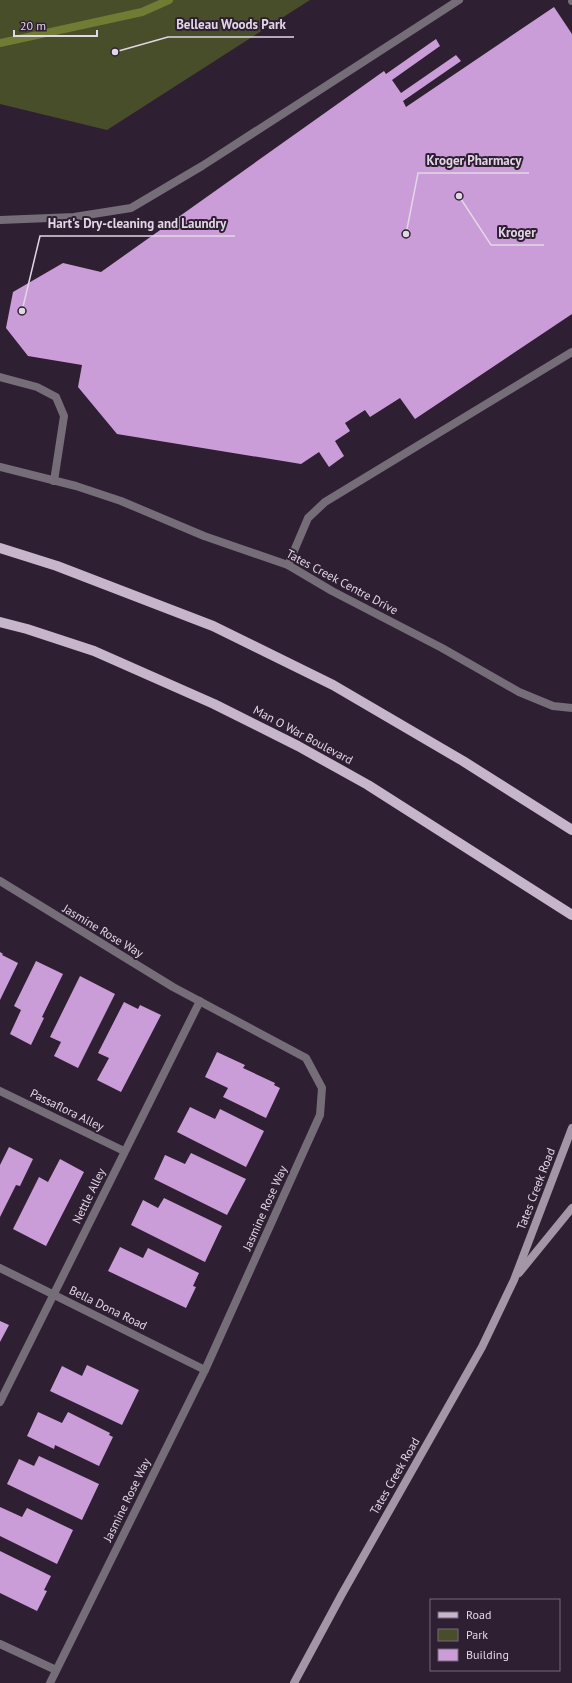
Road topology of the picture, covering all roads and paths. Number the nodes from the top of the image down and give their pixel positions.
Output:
1 (459, 0) edge
2 (0, 220) edge
3 (572, 352) edge
4 (0, 377) edge
5 (0, 467) edge
6 (54, 480) junction
7 (0, 548) edge
8 (288, 565) junction
9 (0, 622) edge
10 (572, 708) edge
11 (572, 830) edge
12 (0, 881) edge
13 (572, 915) edge
14 (200, 1001) junction
15 (0, 1091) edge
16 (572, 1128) edge
17 (124, 1151) junction
18 (572, 1208) edge
19 (0, 1268) edge
20 (514, 1280) junction
21 (54, 1295) junction
22 (205, 1370) junction
23 (0, 1402) edge
24 (0, 1644) edge
25 (56, 1670) junction
26 (50, 1683) edge
27 (294, 1683) edge

1 - 2 street
3 - 8 street
4 - 6 street
5 - 6 street, Tates Creek Centre Drive
6 - 8 street, Tates Creek Centre Drive
7 - 11 main road
8 - 10 street, Tates Creek Centre Drive
9 - 13 main road, Man O War Boulevard
12 - 14 street, Jasmine Rose Way
14 - 17 street, Nettle Alley
14 - 22 street, Jasmine Rose Way
15 - 17 street, Passaflora Alley
16 - 20 main road, Tates Creek Road
17 - 21 street, Nettle Alley
18 - 20 main road, Tates Creek Road
19 - 21 street, Bella Dona Road
20 - 27 main road, Tates Creek Road
21 - 22 street, Bella Dona Road
21 - 23 street, Nettle Alley
22 - 25 street, Jasmine Rose Way
24 - 25 street
25 - 26 street, Jasmine Rose Way

